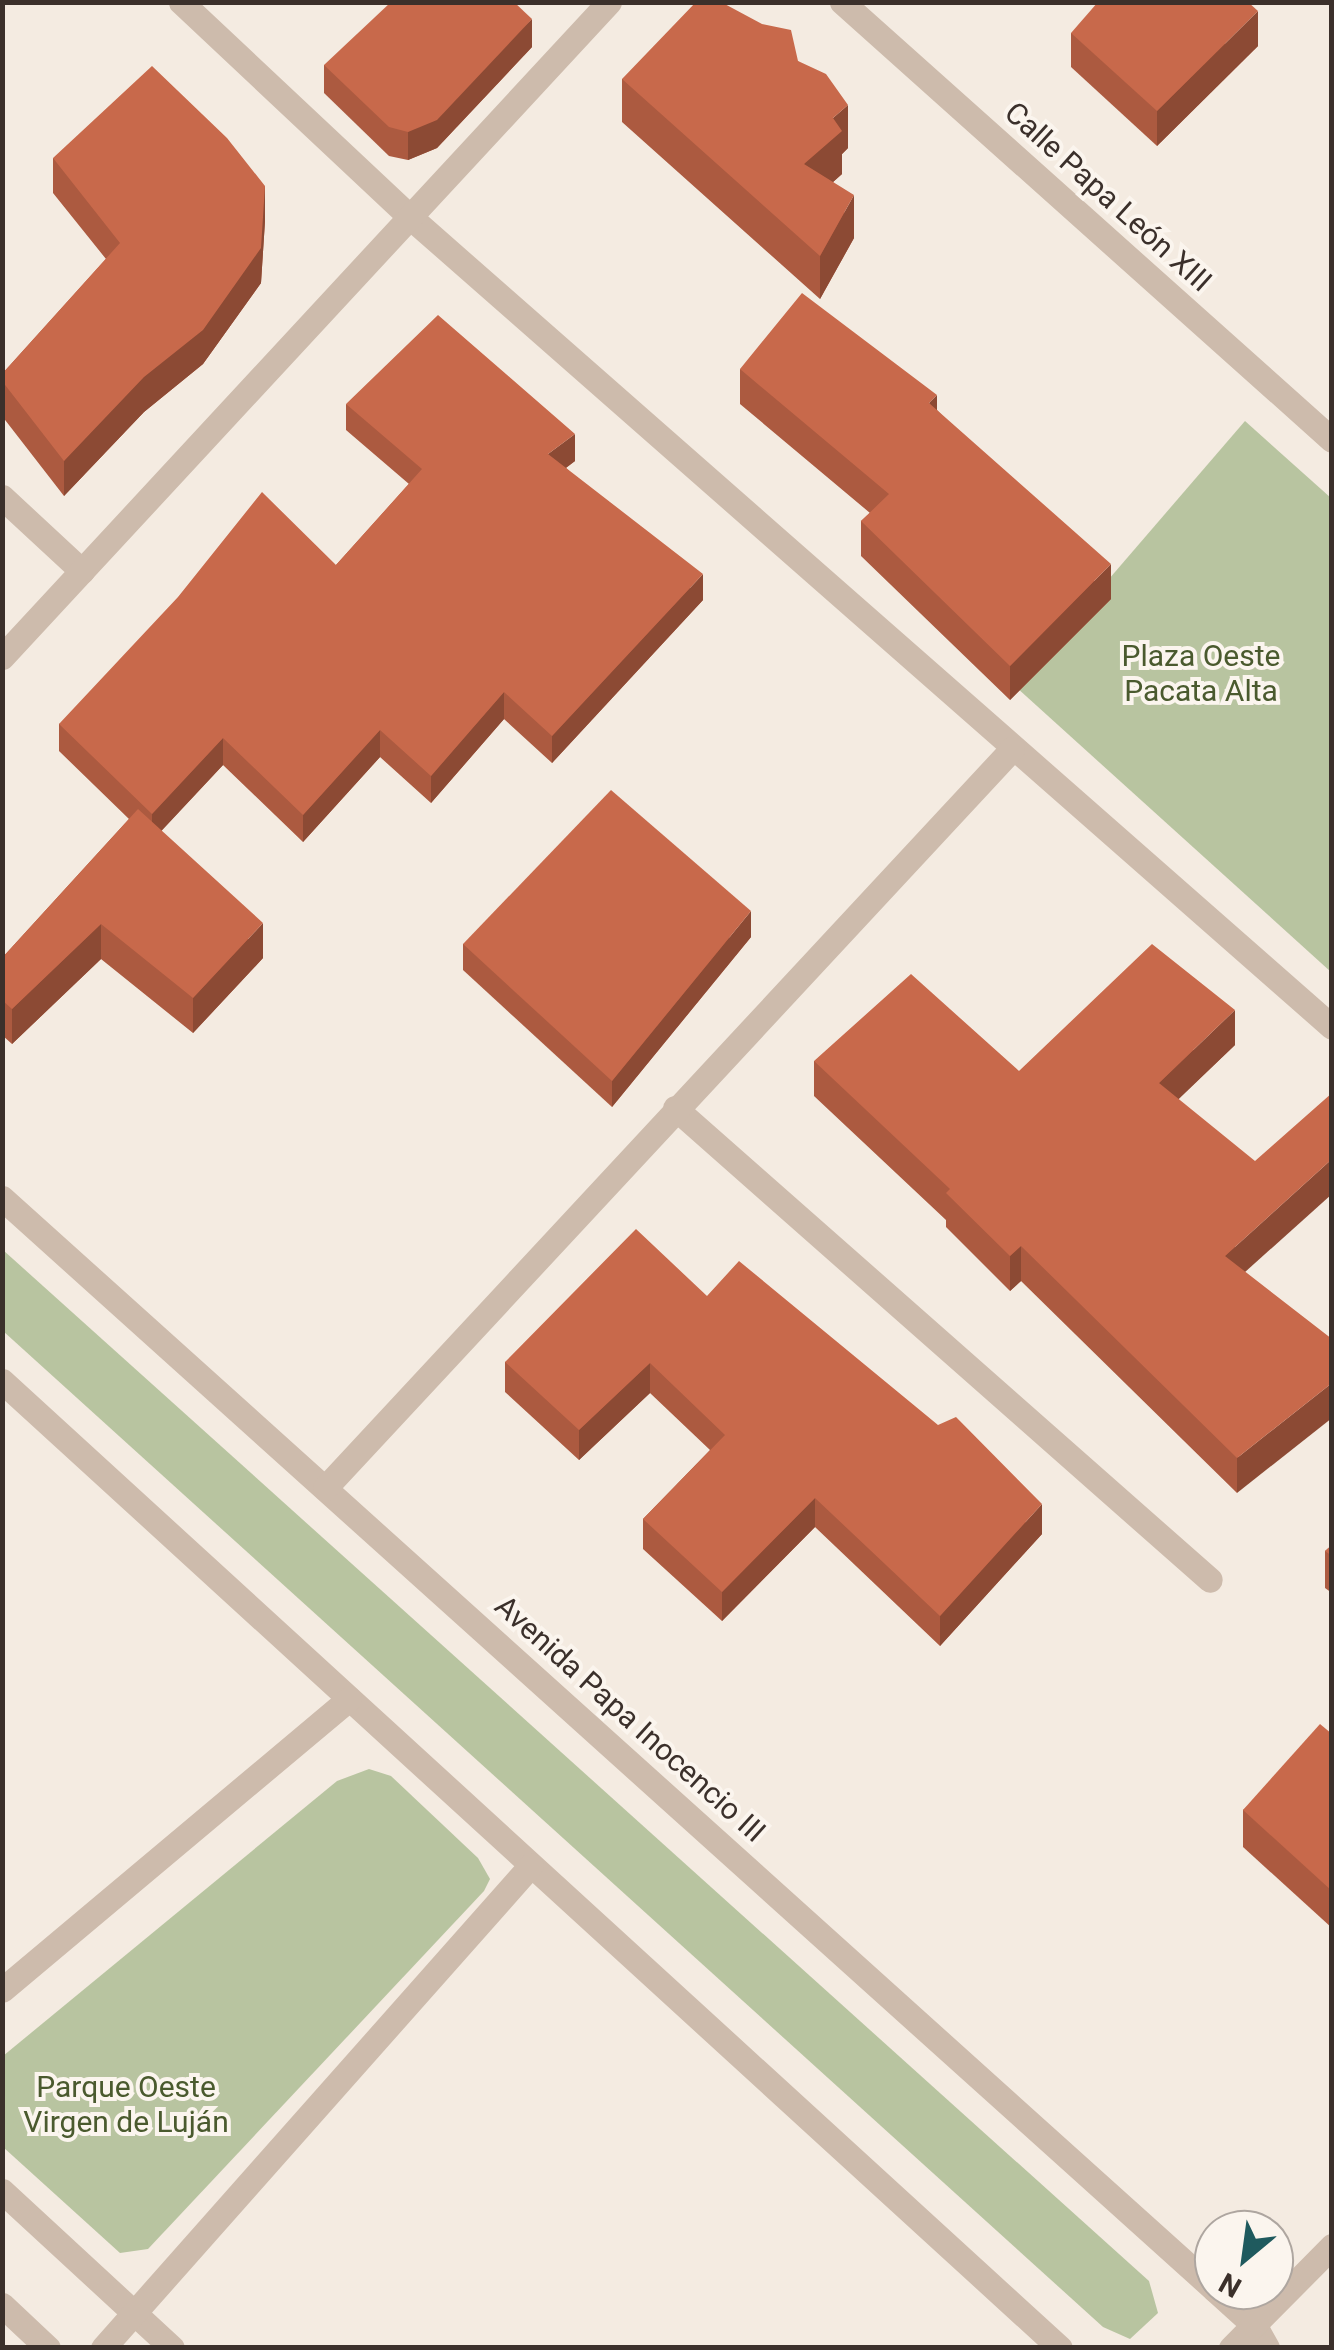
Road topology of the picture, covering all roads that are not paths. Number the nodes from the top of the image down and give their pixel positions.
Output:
1 (181, 2) edge
2 (609, 2) edge
3 (842, 2) edge
4 (410, 217) junction
5 (1332, 440) edge
6 (2, 497) edge
7 (82, 571) junction
8 (2, 657) edge
9 (1012, 749) junction
10 (1332, 1027) edge
11 (674, 1108) junction
12 (2, 1198) edge
13 (2, 1382) edge
14 (325, 1488) junction
15 (1210, 1580) dead end
16 (349, 1699) junction
17 (530, 1864) junction
18 (2, 1990) edge
19 (2, 2190) edge
20 (1332, 2246) edge
21 (1194, 2272) edge
22 (2, 2306) edge
23 (131, 2310) junction
24 (1234, 2310) edge
25 (1261, 2337) edge
26 (48, 2348) edge
27 (103, 2348) edge
28 (172, 2348) edge
29 (1060, 2348) edge
30 (1231, 2348) edge

1 - 4 street
2 - 4 street
3 - 5 street, Calle Papa León XIII
4 - 7 street
4 - 9 street
6 - 7 street
7 - 8 street
9 - 10 street
9 - 11 street
11 - 14 street
11 - 15 street
12 - 14 street, Avenida Papa Inocencio III
13 - 16 street
14 - 21 street, Avenida Papa Inocencio III
16 - 17 street
16 - 18 street
17 - 23 street
17 - 29 street
19 - 23 street
20 - 25 street
22 - 26 street
23 - 27 street
23 - 28 street
24 - 25 street, Avenida Papa Inocencio III
25 - 30 street

